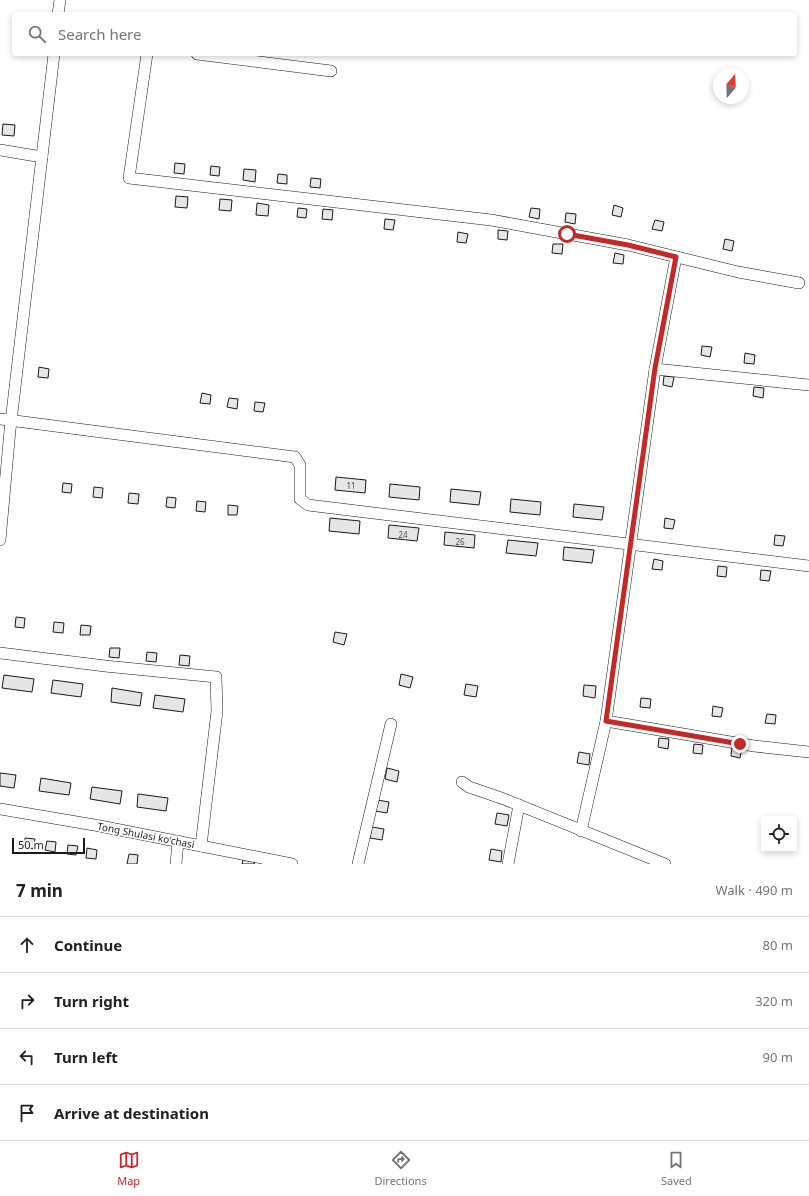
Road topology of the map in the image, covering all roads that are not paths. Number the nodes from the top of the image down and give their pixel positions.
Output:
1 (60, 0) edge
2 (58, 12) edge
3 (54, 56) edge
4 (147, 56) edge
5 (214, 56) edge
6 (331, 70) dead end
7 (0, 150) edge
8 (42, 157) junction
9 (676, 257) junction
10 (799, 283) dead end
11 (655, 368) junction
12 (809, 385) edge
13 (5, 420) edge
14 (0, 540) edge
15 (631, 546) junction
16 (809, 566) edge
17 (0, 653) edge
18 (606, 721) junction
19 (391, 724) dead end
20 (809, 752) edge
21 (462, 782) dead end
22 (519, 805) junction
23 (0, 810) edge
24 (581, 831) junction
25 (178, 841) junction
26 (201, 846) junction
27 (176, 864) edge
28 (292, 864) edge
29 (358, 864) edge
30 (508, 864) edge
31 (665, 864) edge

1 - 2 street
3 - 8 street
4 - 9 street
5 - 6 street
7 - 8 street
8 - 13 street
9 - 10 street
9 - 11 street
11 - 12 street
11 - 15 street
13 - 14 street
13 - 15 street
15 - 16 street
15 - 18 street
17 - 26 street
18 - 20 street
18 - 24 street
19 - 29 street
21 - 22 street
22 - 24 street
22 - 30 street
23 - 25 street, Tong Shulasi ko'chasi
24 - 31 street
25 - 26 street, Tong Shulasi ko'chasi
25 - 27 street
26 - 28 street, Tong Shulasi ko'chasi

